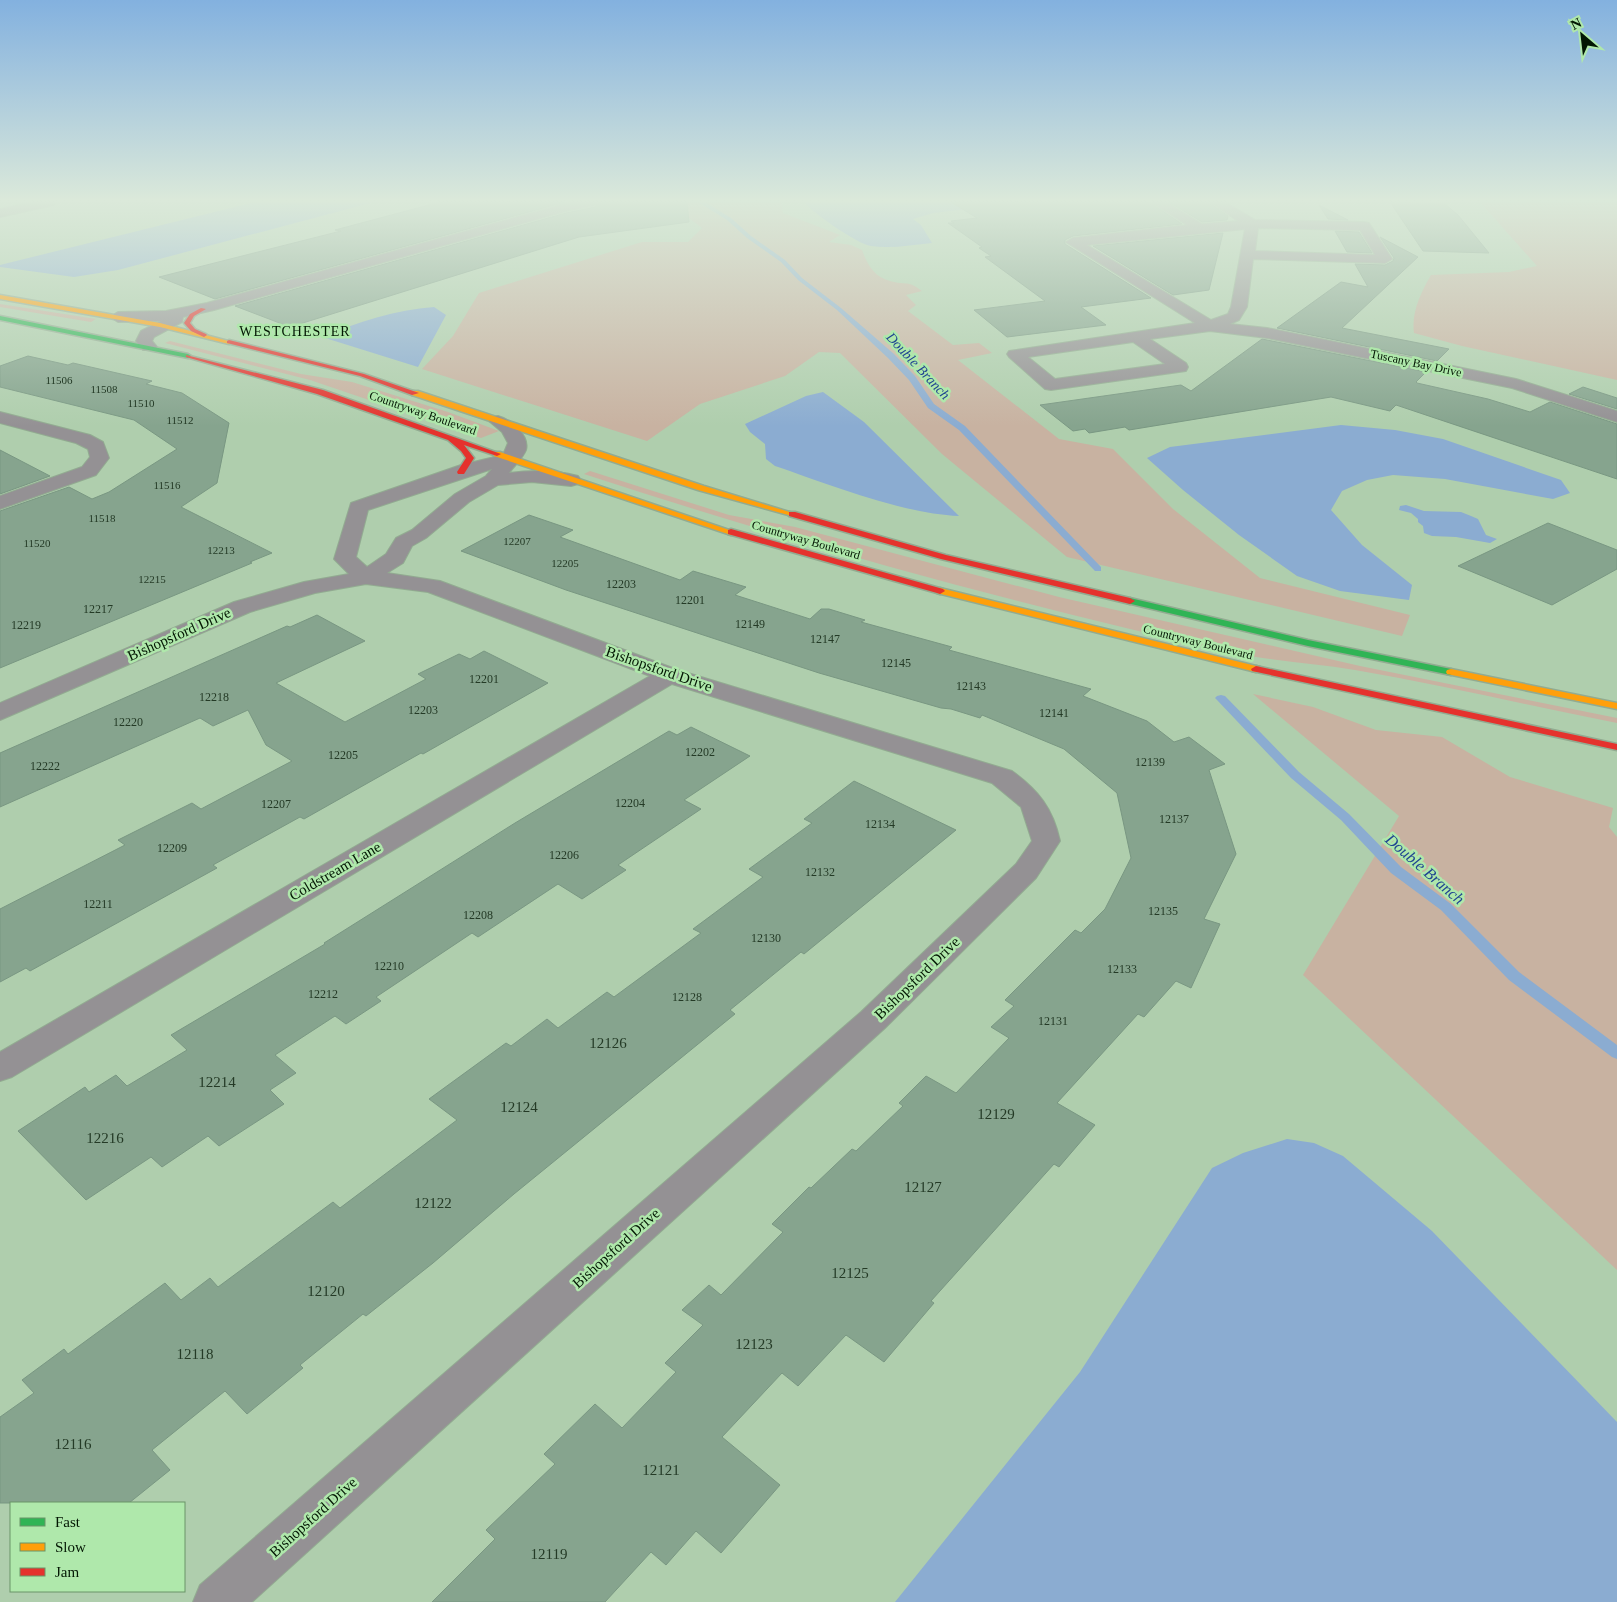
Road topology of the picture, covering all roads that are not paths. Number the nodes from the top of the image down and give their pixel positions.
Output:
1 (316, 277) edge
2 (1130, 277) edge
3 (1244, 277) edge
4 (0, 297) edge
5 (0, 301) edge
6 (40, 303) junction
7 (206, 308) junction
8 (0, 310) edge
9 (118, 317) junction
10 (0, 318) edge
11 (160, 325) junction
12 (1210, 326) junction
13 (204, 335) junction
14 (1136, 337) junction
15 (149, 347) junction
16 (0, 417) edge
17 (1617, 417) edge
18 (498, 421) junction
19 (448, 437) junction
20 (544, 458) dead end
21 (509, 459) junction
22 (461, 472) junction
23 (493, 480) junction
24 (571, 480) junction
25 (0, 504) edge
26 (723, 507) dead end
27 (828, 525) junction
28 (366, 577) junction
29 (1267, 673) junction
30 (670, 675) junction
31 (1364, 680) dead end
32 (1617, 706) edge
33 (0, 712) edge
34 (1617, 747) edge
35 (0, 1068) edge
36 (217, 1602) edge

1 - 7 street
2 - 12 street, Tuscany Bay Drive
3 - 12 street, Tuscany Bay Drive
4 - 6 street, Countryway Boulevard
5 - 6 street
6 - 9 street, Countryway Boulevard
7 - 9 street
7 - 11 street
7 - 13 street
8 - 11 street
9 - 11 street, Countryway Boulevard
10 - 15 street, Countryway Boulevard
11 - 13 street, Countryway Boulevard
11 - 15 street
12 - 14 street, Tuscany Bay Drive
12 - 17 street, Tuscany Bay Drive
13 - 18 street, Countryway Boulevard
14 - 14 street, Tuscany Bay Drive
15 - 19 street, Countryway Boulevard
16 - 25 street
18 - 21 street, Bishopsford Drive
18 - 27 street, Countryway Boulevard
19 - 21 street, Countryway Boulevard
19 - 22 street
20 - 21 street
21 - 22 street
21 - 23 street, Bishopsford Drive
21 - 24 street, Countryway Boulevard
22 - 28 street
23 - 24 street, Bishopsford Drive
23 - 28 street, Bishopsford Drive
24 - 29 street, Countryway Boulevard
26 - 27 street
27 - 32 street, Countryway Boulevard
28 - 30 street, Bishopsford Drive
28 - 33 street, Bishopsford Drive
29 - 31 street
29 - 34 street, Countryway Boulevard
30 - 35 street, Coldstream Lane
30 - 36 street, Bishopsford Drive

